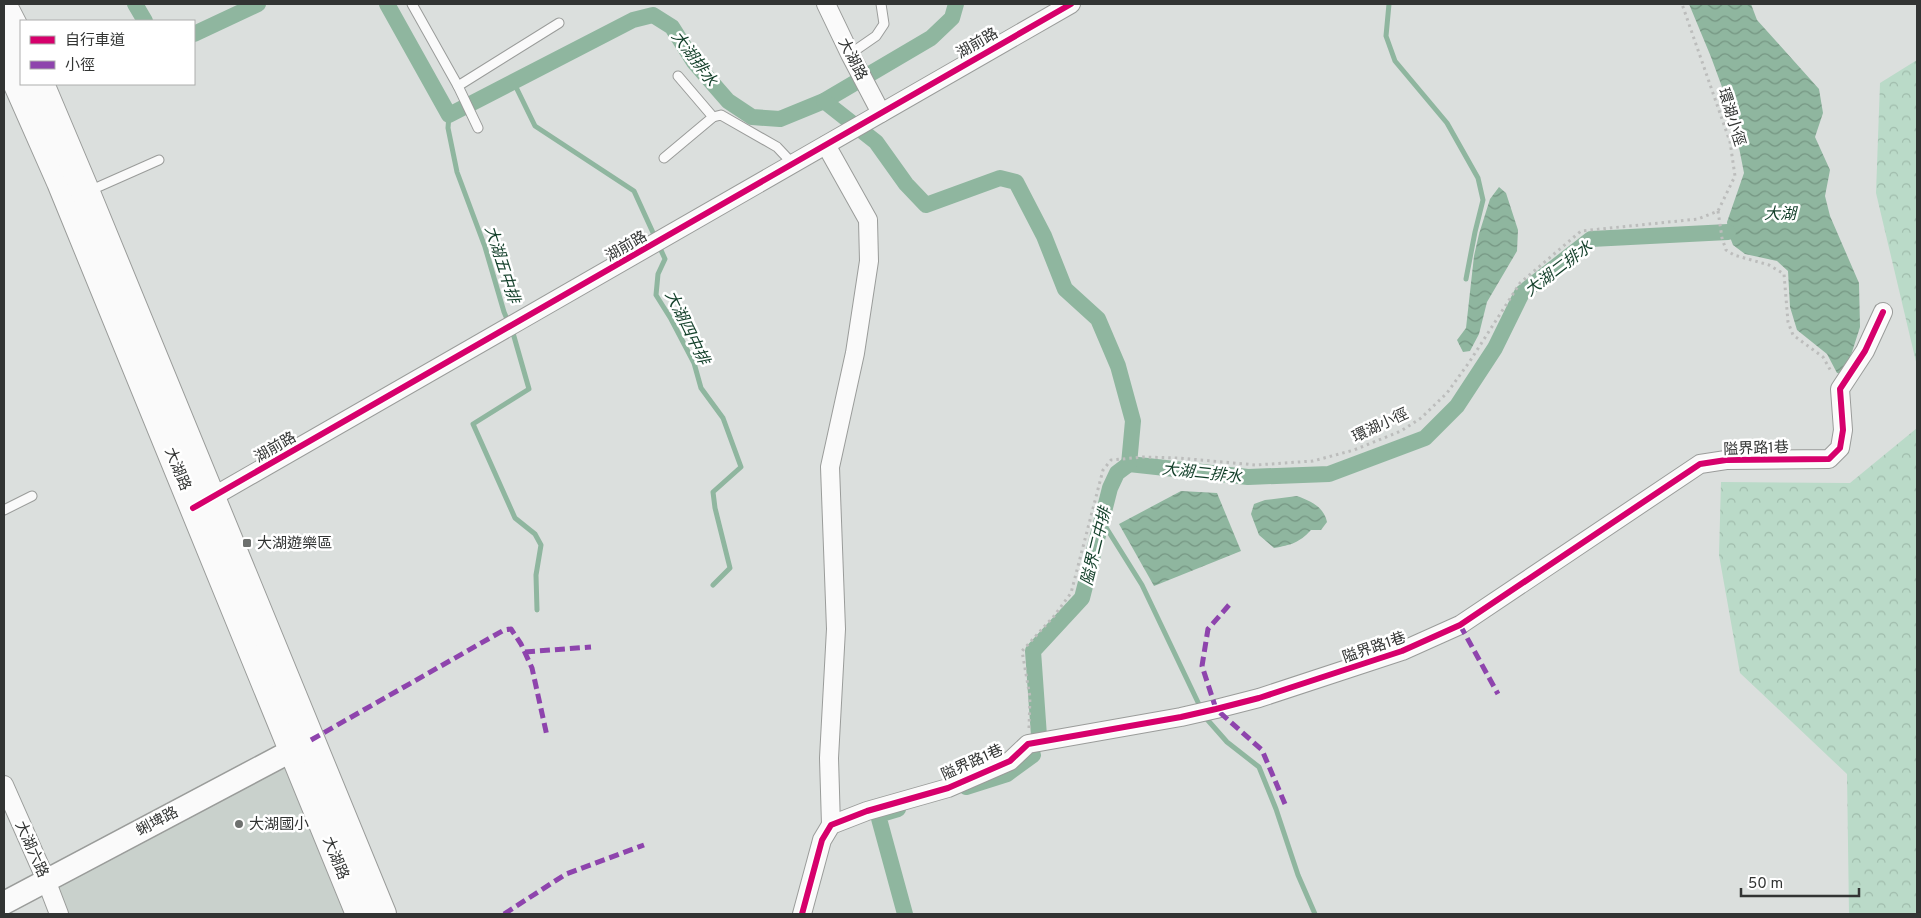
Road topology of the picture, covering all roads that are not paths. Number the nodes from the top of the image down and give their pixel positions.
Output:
1 (412, 4) edge
2 (826, 4) edge
3 (881, 4) edge
4 (1071, 4) edge
5 (4, 8) edge
6 (559, 24) dead end
7 (20, 39) edge
8 (4, 53) edge
9 (850, 54) junction
10 (678, 76) dead end
11 (40, 85) edge
12 (458, 86) junction
13 (881, 113) junction
14 (713, 117) junction
15 (478, 128) dead end
16 (826, 145) junction
17 (664, 158) dead end
18 (159, 160) dead end
19 (793, 164) junction
20 (86, 193) junction
21 (1883, 312) dead end
22 (32, 496) dead end
23 (202, 503) junction
24 (4, 510) edge
25 (301, 745) junction
26 (4, 785) edge
27 (830, 825) junction
28 (46, 880) junction
29 (4, 903) edge
30 (59, 914) edge
31 (360, 914) edge
32 (382, 914) edge
33 (802, 914) edge

1 - 12 lane
2 - 9 street, 大湖路
3 - 9 lane
4 - 13 street, 湖前路
5 - 7 main road
6 - 12 lane
8 - 23 main road, 大湖路
9 - 13 street, 大湖路
10 - 14 lane
11 - 20 main road, 大湖路
12 - 15 lane
13 - 16 street, 湖前路
14 - 17 lane
14 - 19 lane
16 - 19 street, 湖前路
16 - 27 street
18 - 20 lane
19 - 23 street, 湖前路
20 - 23 main road, 大湖路
21 - 27 street, 隘界路1巷
22 - 24 lane
23 - 25 main road, 大湖路
25 - 28 street, 蜊埤路
25 - 31 main road, 大湖路
25 - 32 main road, 大湖路
26 - 28 street, 大湖六路
27 - 33 street
28 - 29 street, 蜊埤路
28 - 30 street, 大湖六路

